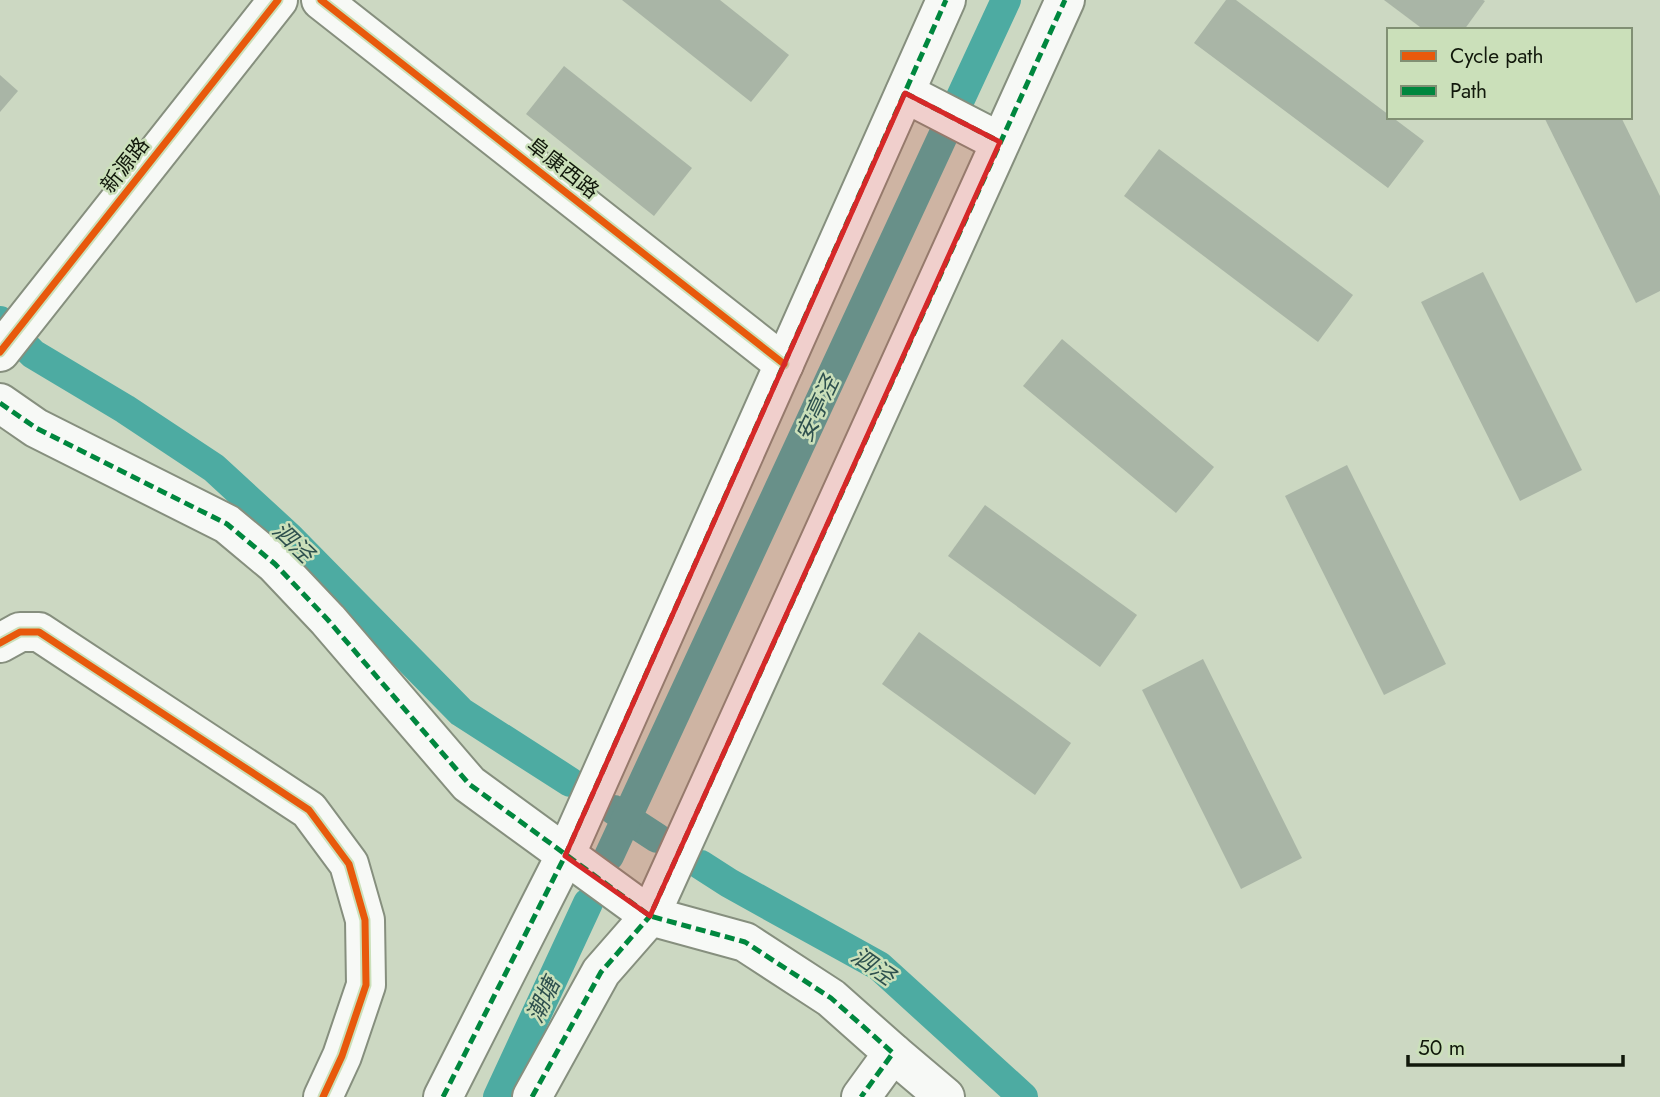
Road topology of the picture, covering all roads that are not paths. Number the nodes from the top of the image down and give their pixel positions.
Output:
1 (278, 0) edge
2 (321, 0) edge
3 (946, 0) edge
4 (1065, 0) edge
5 (917, 99) junction
6 (989, 137) junction
7 (0, 352) edge
8 (784, 364) junction
9 (0, 403) edge
10 (0, 643) edge
11 (565, 856) junction
12 (650, 916) junction
13 (893, 1053) junction
14 (940, 1095) edge
15 (323, 1097) edge
16 (443, 1097) edge
17 (532, 1097) edge
18 (861, 1097) edge

1 - 7 street, 新源路
2 - 8 street, 阜康西路
3 - 5 street
4 - 6 street
5 - 6 street
5 - 8 street
6 - 12 street
8 - 11 street
9 - 11 street
10 - 15 street
11 - 12 street
11 - 16 street
12 - 13 street
12 - 17 street
13 - 14 street
13 - 18 street

